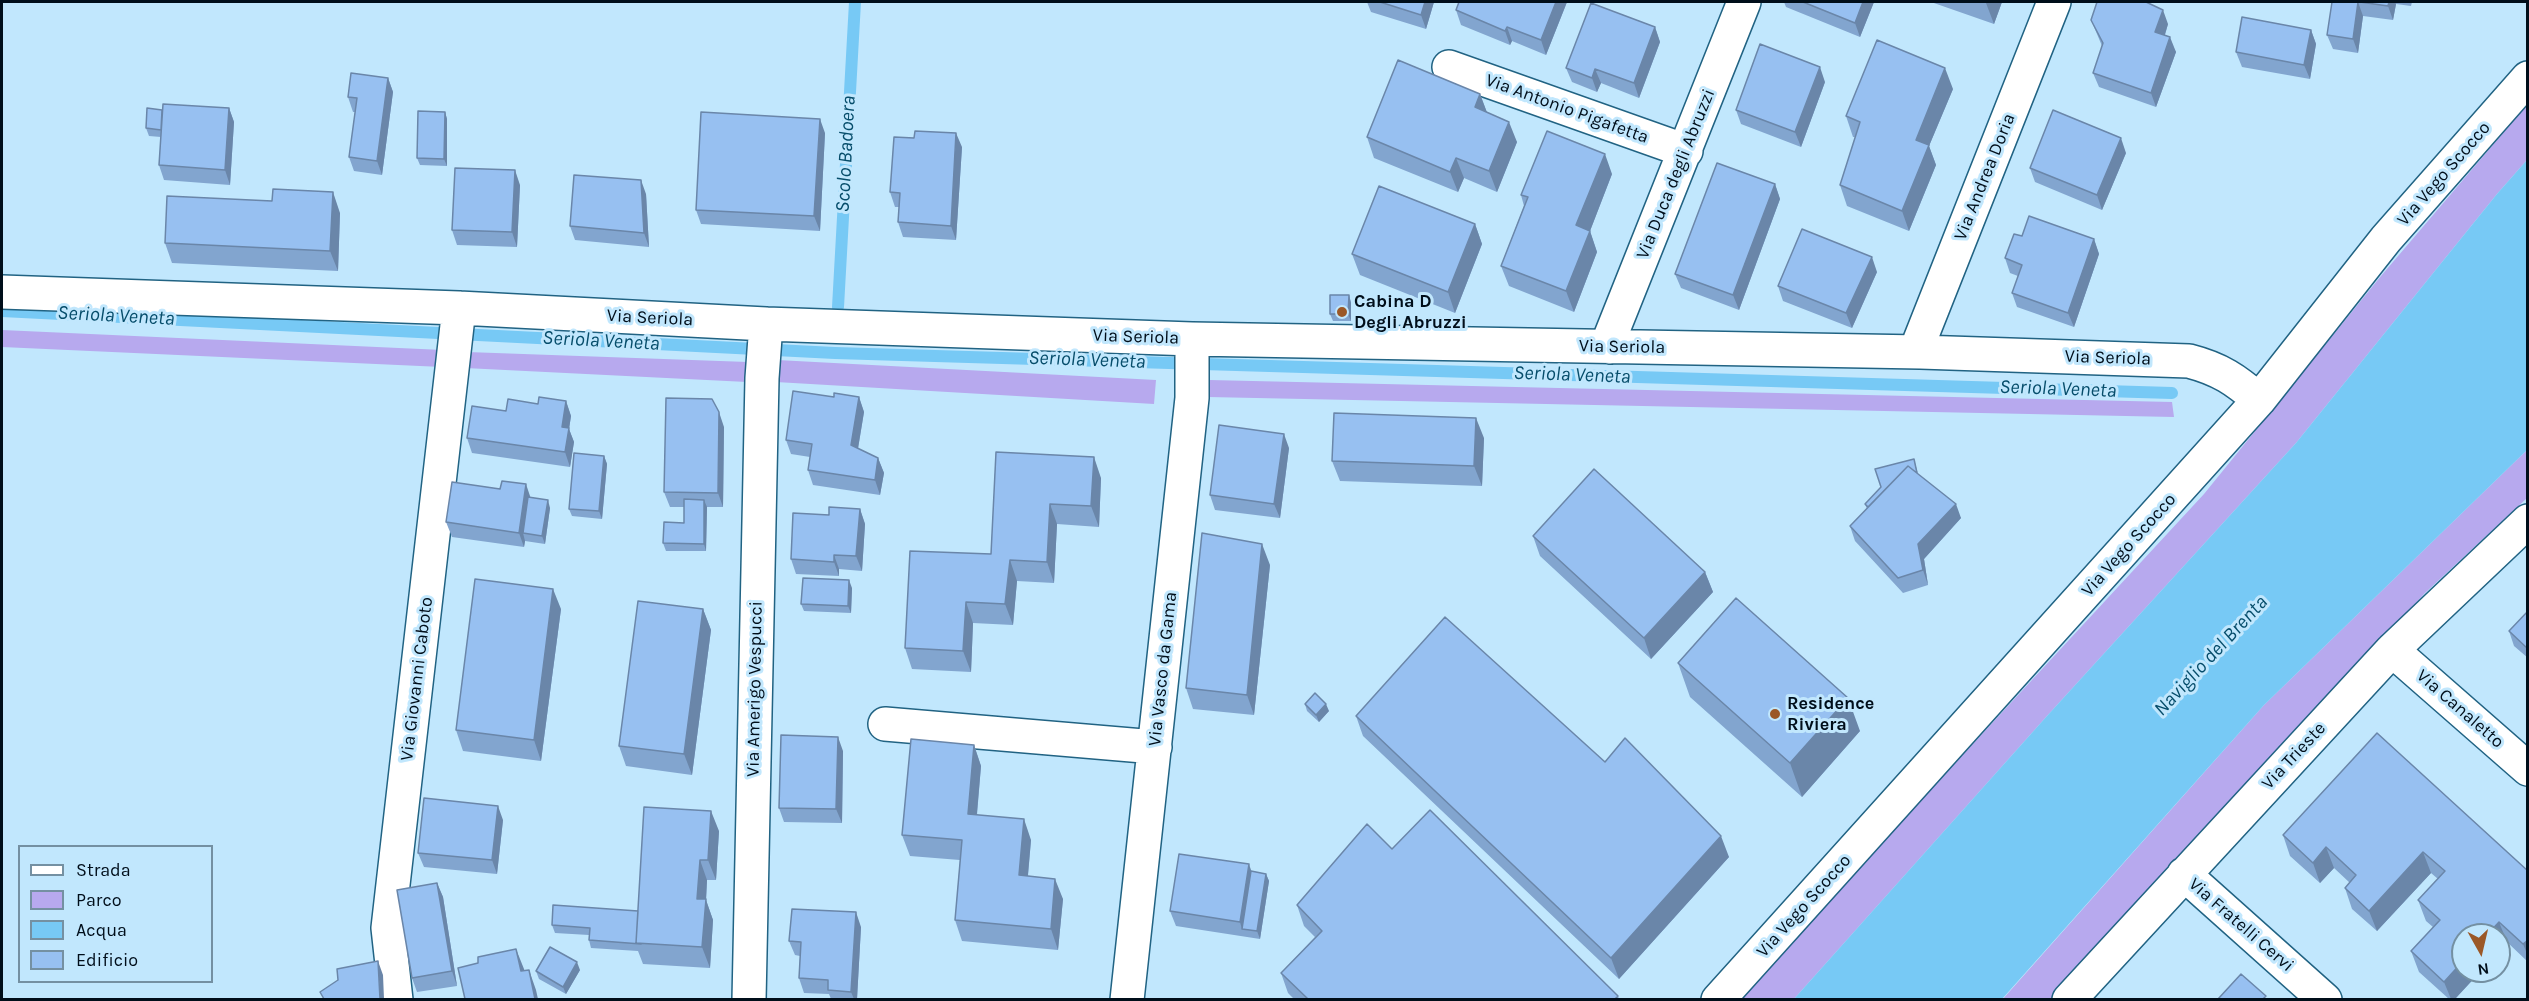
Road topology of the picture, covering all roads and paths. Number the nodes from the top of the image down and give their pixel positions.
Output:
1 (1744, 2) edge
2 (2054, 2) edge
3 (1449, 67) dead end
4 (2528, 78) edge
5 (1686, 151) junction
6 (2, 292) edge
7 (459, 314) junction
8 (766, 330) junction
9 (1192, 346) junction
10 (1610, 347) junction
11 (1920, 352) junction
12 (2259, 400) junction
13 (2528, 521) edge
14 (2392, 650) junction
15 (885, 724) dead end
16 (1155, 747) junction
17 (2528, 769) edge
18 (2184, 874) junction
19 (396, 999) edge
20 (749, 999) edge
21 (1127, 999) edge
22 (1718, 999) edge
23 (2069, 999) edge
24 (2325, 999) edge

1 - 5 street, Via Duca degli Abruzzi
2 - 11 street, Via Andrea Doria
3 - 5 street, Via Antonio Pigafetta
4 - 12 street, Via Vego Scocco
5 - 10 street, Via Duca degli Abruzzi
6 - 7 street, Via Seriola
7 - 8 street, Via Seriola
7 - 19 street, Via Giovanni Caboto
8 - 9 street, Via Seriola
8 - 20 street, Via Amerigo Vespucci
9 - 10 street, Via Seriola
9 - 16 street, Via Vasco da Gama
10 - 11 street, Via Seriola
11 - 12 street, Via Seriola
12 - 22 street, Via Vego Scocco
13 - 14 street, Via Trieste
14 - 17 street, Via Canaletto
14 - 18 street, Via Trieste
15 - 16 street
16 - 21 street, Via Vasco da Gama
18 - 23 street, Via Trieste
18 - 24 street, Via Fratelli Cervi

